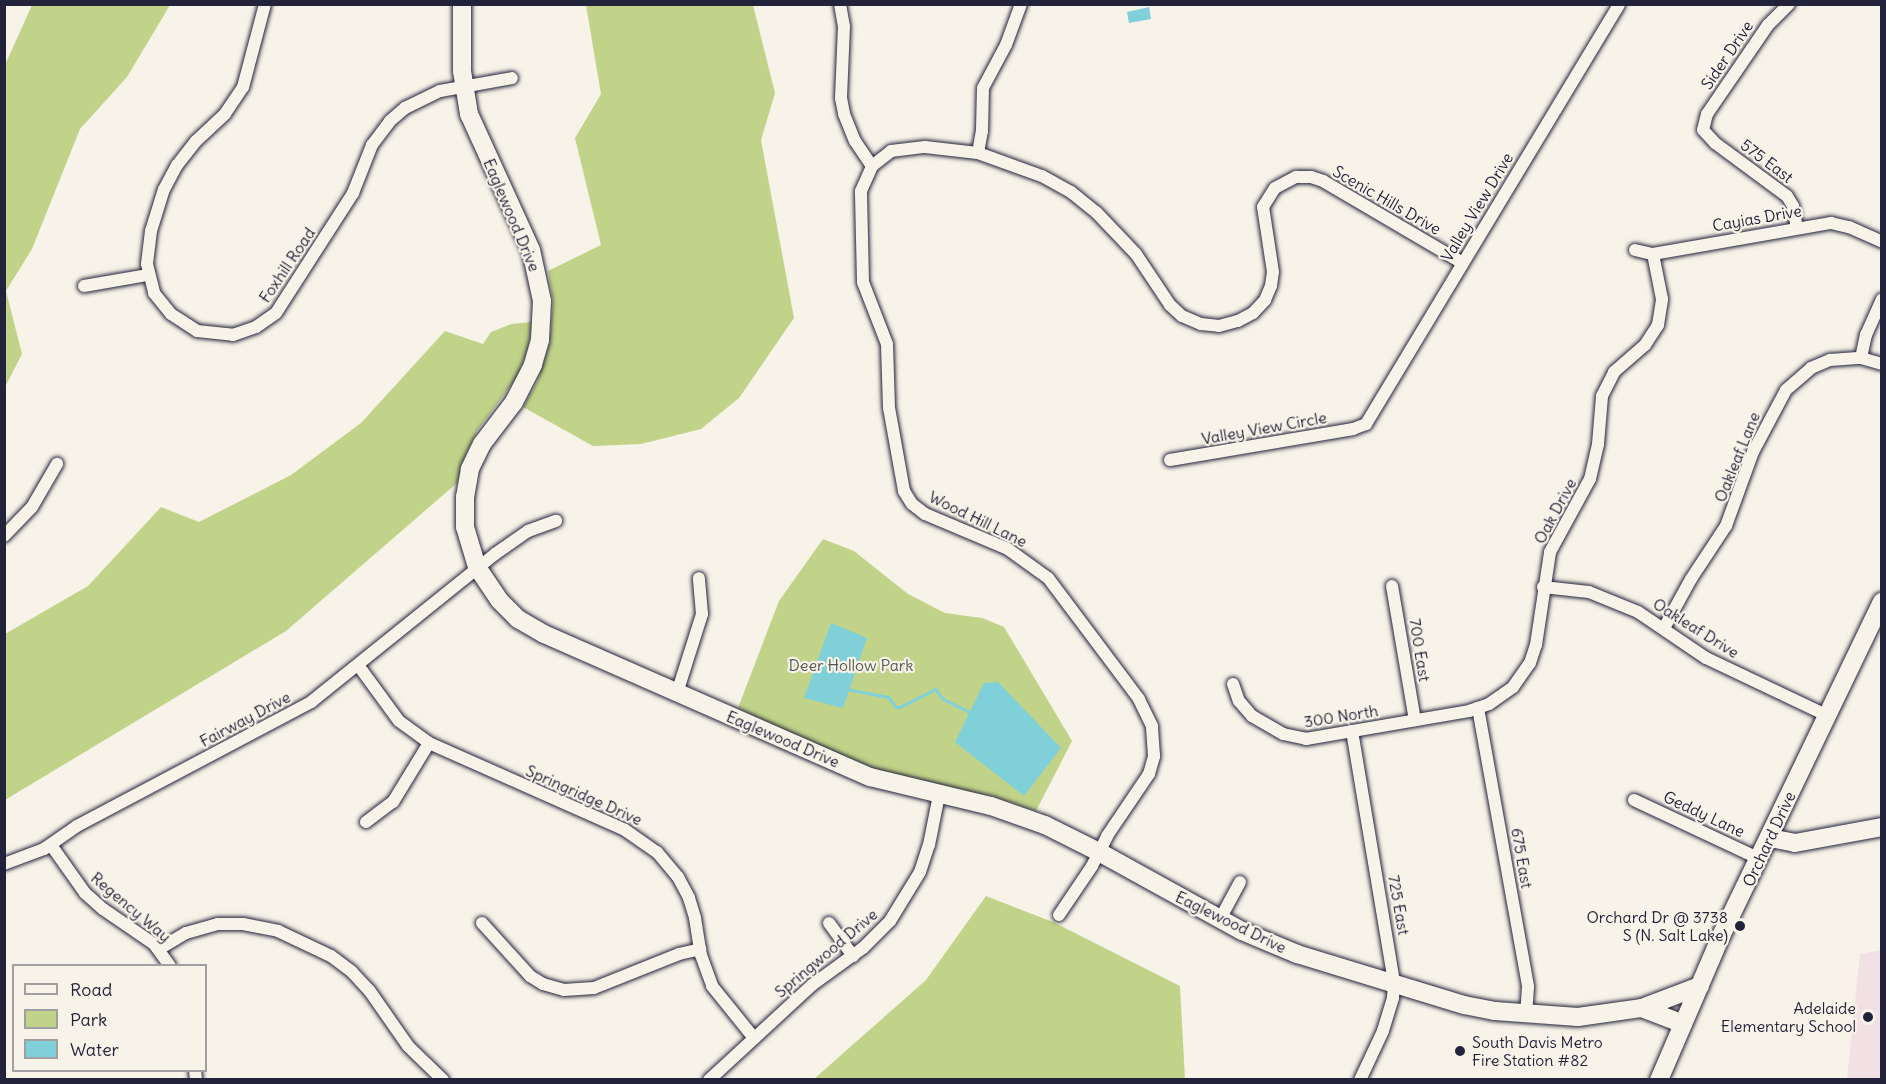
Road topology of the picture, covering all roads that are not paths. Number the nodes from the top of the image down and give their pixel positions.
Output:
1 (265, 4) edge
2 (462, 4) edge
3 (840, 4) edge
4 (1021, 4) edge
5 (1619, 4) edge
6 (1789, 4) edge
7 (512, 78) dead end
8 (463, 86) junction
9 (1703, 130) joint
10 (978, 153) junction
11 (872, 166) junction
12 (1797, 228) junction
13 (1881, 242) edge
14 (1635, 250) dead end
15 (1653, 254) junction
16 (1463, 263) junction
17 (148, 275) junction
18 (84, 286) dead end
19 (1881, 299) edge
20 (1861, 358) junction
21 (1881, 364) edge
22 (1363, 426) joint
23 (1170, 460) dead end
24 (57, 464) dead end
25 (556, 521) dead end
26 (4, 536) edge
27 (477, 567) junction
28 (699, 578) dead end
29 (1392, 586) dead end
30 (1543, 587) junction
31 (1881, 601) edge
32 (1664, 628) junction
33 (358, 665) junction
34 (1233, 684) dead end
35 (677, 693) junction
36 (1478, 708) junction
37 (1826, 715) junction
38 (1415, 720) junction
39 (1352, 731) junction
40 (429, 743) junction
41 (939, 795) junction
42 (1634, 800) dead end
43 (366, 822) dead end
44 (1881, 827) edge
45 (1770, 838) junction
46 (51, 845) junction
47 (1099, 852) junction
48 (1760, 859) junction
49 (4, 864) edge
50 (1240, 882) dead end
51 (1059, 915) dead end
52 (1220, 919) junction
53 (482, 923) dead end
54 (829, 923) dead end
55 (159, 949) junction
56 (700, 949) junction
57 (853, 956) junction
58 (169, 964) edge
59 (1394, 983) junction
60 (1700, 986) junction
61 (1642, 1008) junction
62 (1526, 1014) junction
63 (1683, 1024) junction
64 (754, 1038) junction
65 (443, 1080) edge
66 (709, 1080) edge
67 (1360, 1080) edge
68 (1659, 1080) edge

1 - 17 street, Foxhill Road
2 - 8 main road, Eaglewood Drive
3 - 11 street
4 - 10 street
5 - 16 street, Valley View Drive
6 - 9 street, Sider Drive
7 - 8 street, Foxhill Road
8 - 17 street, Foxhill Road
8 - 27 main road, Eaglewood Drive
9 - 12 street, 575 East
10 - 11 street, Scenic Hills Drive
10 - 16 street, Scenic Hills Drive
11 - 47 street, Wood Hill Lane
12 - 13 street, Cayias Drive
12 - 15 street, Cayias Drive
14 - 15 street, Cayias Drive
15 - 30 street, Oak Drive
16 - 22 street, Valley View Drive
17 - 18 street
19 - 20 street
20 - 21 street, Oakleaf Lane
20 - 32 street, Oakleaf Lane
22 - 23 street, Valley View Circle
24 - 26 street
25 - 27 street, Fairway Drive
27 - 33 street, Fairway Drive
27 - 35 main road, Eaglewood Drive
28 - 35 street
29 - 38 street, 700 East
30 - 32 street, Oakleaf Drive
30 - 36 street, Oak Drive
31 - 37 main road, Orchard Drive
32 - 37 street, Oakleaf Drive
33 - 40 street, Springridge Drive
33 - 46 street, Fairway Drive
34 - 39 street, 300 North
35 - 41 main road, Eaglewood Drive
36 - 38 street, 300 North
36 - 62 street, 675 East
37 - 45 main road, Orchard Drive
38 - 39 street, 300 North
39 - 59 street, 725 East
40 - 43 street
40 - 56 street, Springridge Drive
41 - 47 main road, Eaglewood Drive
41 - 57 street, Springwood Drive
42 - 48 street, Geddy Lane
44 - 45 main road
45 - 48 main road, Orchard Drive
46 - 49 street, Fairway Drive
46 - 55 street, Regency Way
47 - 51 street, Wood Hill Lane
47 - 52 main road, Eaglewood Drive
48 - 60 main road, Orchard Drive
50 - 52 street
52 - 59 main road, Eaglewood Drive
53 - 56 street
54 - 57 street
55 - 58 street, Regency Way
55 - 65 street
56 - 64 street, Springridge Drive
57 - 64 street, Springwood Drive
59 - 62 main road, Eaglewood Drive
59 - 67 street, 725 East
60 - 61 main road
60 - 63 main road, Orchard Drive
61 - 62 main road, Eaglewood Drive
61 - 63 main road, Eaglewood Drive
63 - 68 main road, Orchard Drive
64 - 66 street, Springwood Drive

